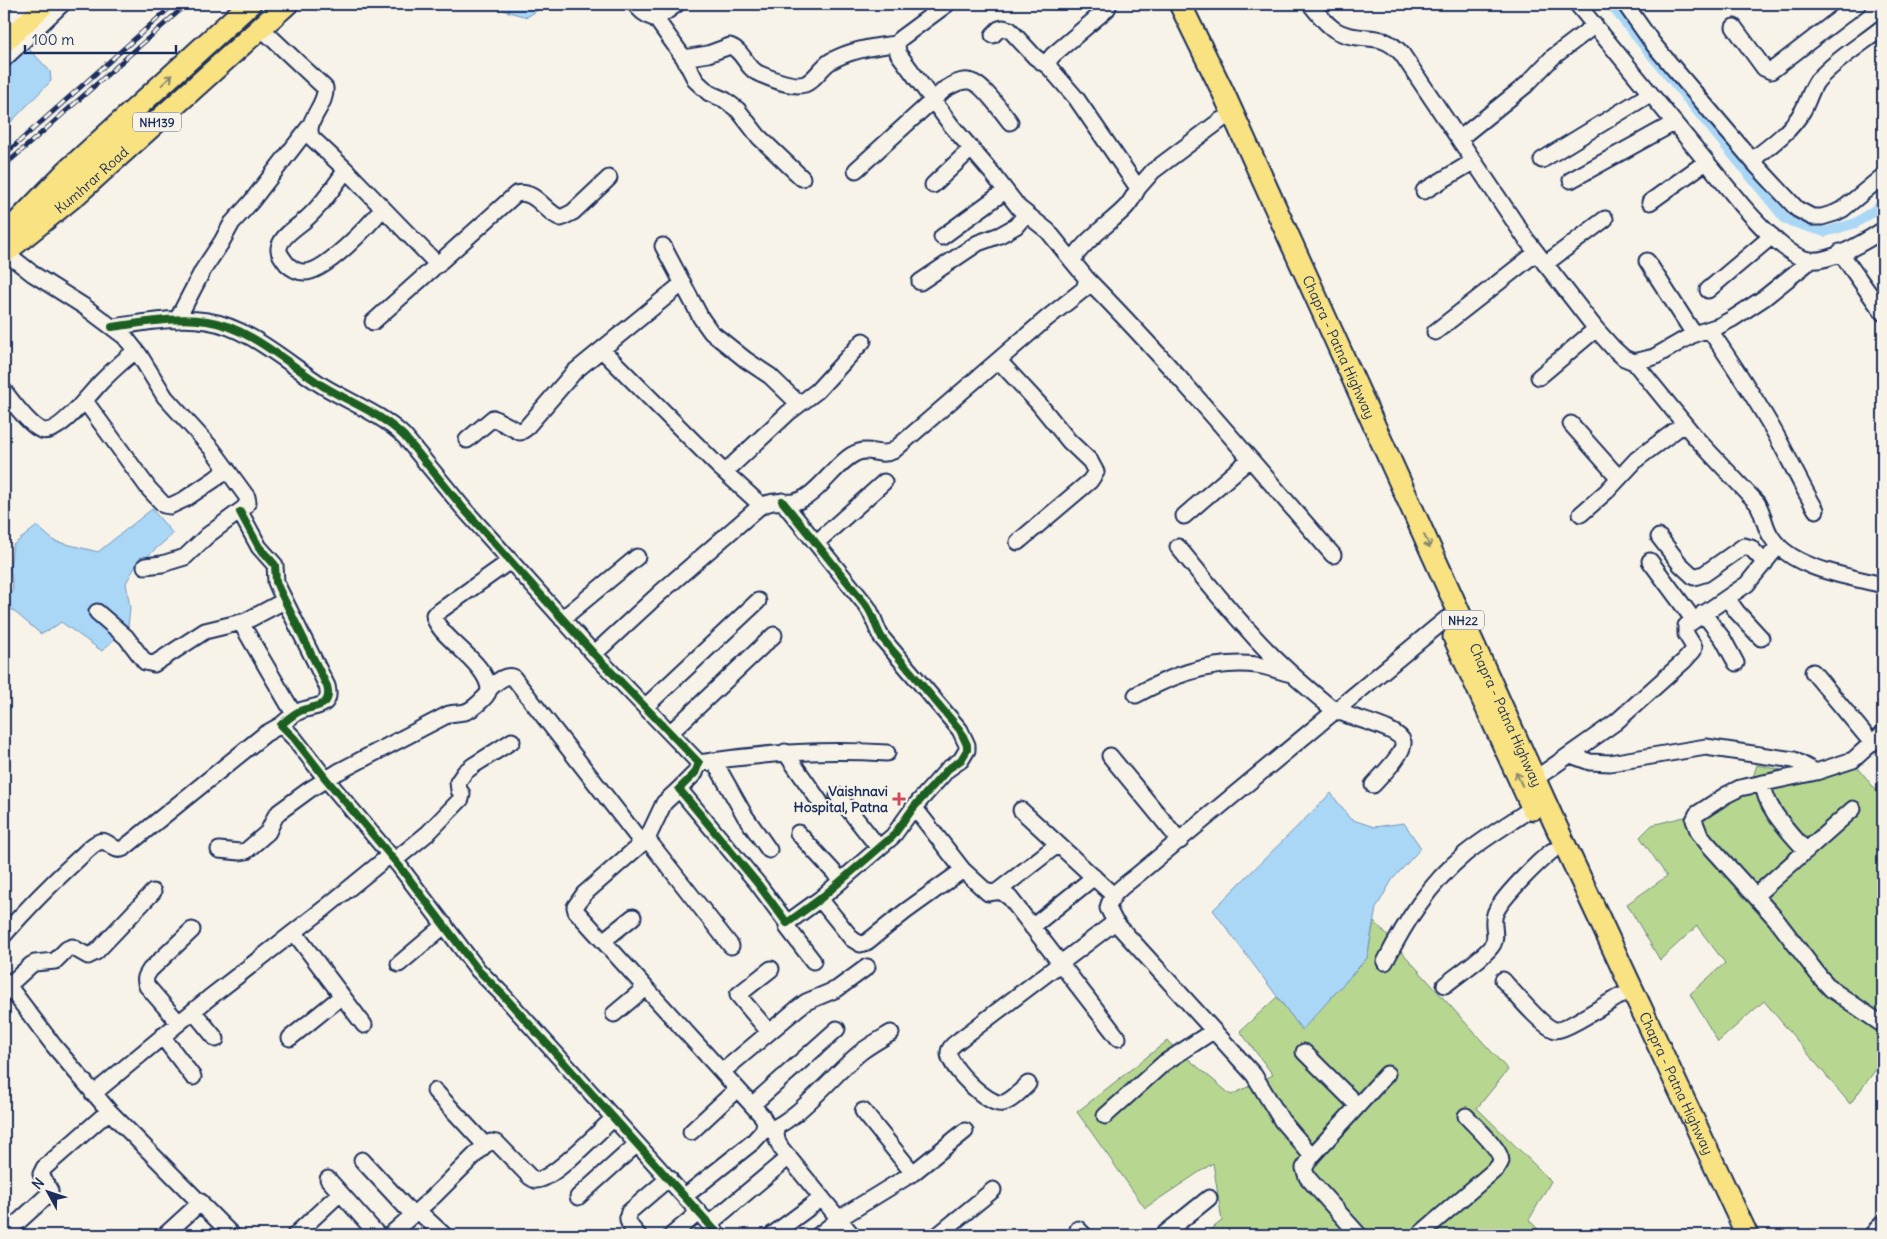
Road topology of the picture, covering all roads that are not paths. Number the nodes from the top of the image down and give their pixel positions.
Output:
1 (28, 4) edge
2 (46, 4) edge
3 (62, 4) edge
4 (250, 4) edge
5 (275, 4) edge
6 (287, 4) edge
7 (636, 4) edge
8 (677, 4) edge
9 (947, 4) edge
10 (1109, 4) edge
11 (1166, 4) edge
12 (1180, 4) edge
13 (1310, 4) edge
14 (1577, 4) edge
15 (1625, 4) edge
16 (1858, 4) edge
17 (656, 19) junction
18 (1595, 25) junction
19 (1734, 26) dead end
20 (4, 27) edge
21 (1883, 27) edge
22 (262, 28) junction
23 (993, 35) dead end
24 (4, 43) edge
25 (898, 44) junction
26 (684, 58) junction
27 (4, 59) edge
28 (1049, 67) junction
29 (1650, 94) junction
30 (932, 100) junction
31 (1221, 120) junction
32 (1010, 122) dead end
33 (1674, 123) junction
34 (309, 127) junction
35 (1460, 139) junction
36 (971, 149) junction
37 (1474, 160) junction
38 (1542, 160) dead end
39 (1752, 160) junction
40 (1706, 162) junction
41 (346, 170) junction
42 (856, 170) dead end
43 (1883, 176) edge
44 (609, 178) dead end
45 (802, 178) dead end
46 (1570, 180) dead end
47 (934, 185) dead end
48 (1138, 188) junction
49 (1005, 191) junction
50 (1424, 191) dead end
51 (1650, 202) dead end
52 (383, 208) junction
53 (1026, 214) junction
54 (1605, 219) dead end
55 (1883, 230) edge
56 (20, 232) edge
57 (1772, 236) junction
58 (942, 237) dead end
59 (663, 246) dead end
60 (1840, 252) junction
61 (1540, 258) junction
62 (1647, 261) dead end
63 (1810, 261) junction
64 (1073, 262) junction
65 (438, 265) junction
66 (1087, 279) junction
67 (682, 282) junction
68 (920, 282) dead end
69 (1708, 290) dead end
70 (1883, 313) edge
71 (177, 320) junction
72 (373, 322) dead end
73 (112, 327) junction
74 (1709, 329) junction
75 (1596, 330) junction
76 (1435, 332) dead end
77 (1694, 334) junction
78 (863, 341) dead end
79 (602, 350) junction
80 (136, 351) junction
81 (999, 361) junction
82 (1634, 362) junction
83 (1539, 377) dead end
84 (4, 391) edge
85 (85, 401) junction
86 (799, 404) junction
87 (1571, 424) dead end
88 (1684, 424) junction
89 (467, 440) dead end
90 (1250, 459) junction
91 (227, 469) junction
92 (724, 472) junction
93 (1619, 478) junction
94 (884, 482) dead end
95 (782, 501) junction
96 (762, 506) junction
97 (1816, 510) dead end
98 (240, 512) junction
99 (1581, 514) dead end
100 (1184, 516) dead end
101 (1659, 537) dead end
102 (1018, 542) dead end
103 (816, 543) junction
104 (1778, 546) junction
105 (1178, 547) dead end
106 (1333, 555) dead end
107 (637, 557) dead end
108 (510, 561) junction
109 (1650, 561) dead end
110 (1765, 563) junction
111 (145, 566) dead end
112 (1883, 585) edge
113 (1727, 598) junction
114 (284, 601) junction
115 (758, 601) dead end
116 (97, 612) dead end
117 (1698, 616) junction
118 (562, 619) junction
119 (1446, 619) junction
120 (241, 623) junction
121 (774, 635) dead end
122 (1761, 638) dead end
123 (594, 654) junction
124 (1736, 663) dead end
125 (1813, 672) dead end
126 (1292, 675) junction
127 (489, 689) junction
128 (1136, 695) dead end
129 (644, 707) junction
130 (1335, 711) junction
131 (294, 714) junction
132 (281, 725) junction
133 (670, 733) junction
134 (1880, 738) edge
135 (512, 741) dead end
136 (785, 752) junction
137 (887, 752) dead end
138 (1571, 755) junction
139 (1110, 756) dead end
140 (714, 760) junction
141 (699, 763) junction
142 (1816, 772) junction
143 (326, 779) junction
144 (1535, 779) junction
145 (1763, 783) junction
146 (1373, 785) dead end
147 (679, 789) junction
148 (838, 796) dead end
149 (820, 802) dead end
150 (914, 807) junction
151 (1532, 808) junction
152 (1853, 809) dead end
153 (1021, 810) dead end
154 (798, 833) dead end
155 (644, 841) junction
156 (1180, 841) junction
157 (1057, 845) junction
158 (879, 848) junction
159 (219, 850) dead end
160 (770, 850) dead end
161 (1552, 851) junction
162 (1806, 851) junction
163 (392, 858) junction
164 (963, 870) junction
165 (1094, 877) junction
166 (841, 880) junction
167 (998, 891) junction
168 (153, 892) dead end
169 (1113, 895) junction
170 (1755, 896) junction
171 (820, 899) junction
172 (633, 916) dead end
173 (1115, 922) junction
174 (788, 923) junction
175 (445, 925) junction
176 (1032, 927) junction
177 (192, 930) dead end
178 (294, 932) junction
179 (4, 935) edge
180 (604, 942) junction
181 (731, 946) dead end
182 (814, 961) dead end
183 (1385, 962) dead end
184 (399, 964) dead end
185 (1061, 964) junction
186 (867, 967) dead end
187 (770, 969) dead end
188 (1503, 980) dead end
189 (6, 983) edge
190 (1445, 985) dead end
191 (645, 988) junction
192 (342, 996) junction
193 (1620, 996) junction
194 (193, 1011) junction
195 (614, 1014) dead end
196 (179, 1023) junction
197 (364, 1025) dead end
198 (1883, 1025) edge
199 (837, 1029) dead end
200 (1213, 1031) junction
201 (769, 1032) junction
202 (891, 1033) dead end
203 (162, 1036) junction
204 (290, 1038) dead end
205 (1118, 1038) dead end
206 (216, 1039) dead end
207 (1304, 1052) dead end
208 (722, 1072) junction
209 (1387, 1074) dead end
210 (193, 1077) dead end
211 (1028, 1084) dead end
212 (737, 1089) junction
213 (435, 1091) dead end
214 (93, 1094) junction
215 (752, 1105) junction
216 (1358, 1106) junction
217 (109, 1111) junction
218 (863, 1111) dead end
219 (1105, 1116) dead end
220 (1466, 1116) dead end
221 (614, 1118) junction
222 (769, 1129) junction
223 (965, 1131) dead end
224 (691, 1132) dead end
225 (637, 1144) junction
226 (485, 1145) junction
227 (1312, 1156) junction
228 (789, 1157) junction
229 (362, 1160) dead end
230 (913, 1172) junction
231 (669, 1178) junction
232 (328, 1179) dead end
233 (993, 1190) dead end
234 (340, 1193) junction
235 (685, 1196) junction
236 (578, 1197) dead end
237 (822, 1198) junction
238 (1210, 1198) dead end
239 (201, 1202) junction
240 (415, 1213) junction
241 (839, 1219) junction
242 (1883, 1222) edge
243 (709, 1224) edge
244 (4, 1235) edge
245 (165, 1235) edge
246 (232, 1235) edge
247 (294, 1235) edge
248 (378, 1235) edge
249 (390, 1235) edge
250 (444, 1235) edge
251 (638, 1235) edge
252 (672, 1235) edge
253 (772, 1235) edge
254 (820, 1235) edge
255 (852, 1235) edge
256 (938, 1235) edge
257 (1163, 1235) edge
258 (1359, 1235) edge
259 (1419, 1235) edge
260 (1732, 1235) edge
261 (1747, 1235) edge
262 (1872, 1235) edge

1 - 20 street
2 - 24 main road
3 - 27 street
56 -> 4 highway, NH139
5 - 56 main road
6 - 22 highway, Kumhrar Road / NH139
7 - 17 street
8 - 17 street
9 - 25 street
10 - 28 street
11 - 31 highway, Chapra - Patna Highway / NH22
12 -> 144 highway, Chapra - Patna Highway / NH22
13 - 35 street
14 - 18 street
15 - 39 street
16 - 19 street
17 - 26 street
18 - 29 street
18 - 35 street
21 - 39 street
22 - 34 street
22 - 56 highway, Kumhrar Road / NH139
23 - 28 street
25 - 26 street
25 - 30 street
26 - 45 street
28 - 48 street
29 - 33 street
29 - 38 street
30 - 32 street
30 - 36 street
30 - 42 street
31 - 48 street
31 - 119 highway, Chapra - Patna Highway / NH22
33 - 40 street
33 - 46 street
34 - 41 street
34 - 71 street
35 - 37 street
36 - 47 street
36 - 49 street
37 - 50 street
37 - 61 street
39 - 43 street
40 - 51 street
40 - 57 street
41 - 52 street
41 - 52 street
44 - 65 street
48 - 64 street
49 - 53 street
49 - 58 street
52 - 65 street
53 - 64 street
53 - 68 street
54 - 61 street
55 - 60 street
56 - 73 street
57 - 63 street
57 - 69 street
59 - 67 street
60 - 63 street
60 - 70 street
61 - 75 street
61 - 76 street
62 - 77 street
63 - 74 street
64 - 66 street
65 - 72 street
66 - 81 street
66 - 90 street
67 - 79 street
67 - 86 street
71 - 73 street
71 - 108 street
73 - 80 street
74 - 77 street
74 - 97 street
75 - 82 street
75 - 83 street
77 - 82 street
78 - 86 street
79 - 89 street
79 - 92 street
80 - 85 street
80 - 91 street
81 - 95 street
81 - 102 street
82 - 88 street
84 - 85 street
85 - 91 street
86 - 92 street
87 - 93 street
88 - 93 street
88 - 104 street
90 - 100 street
90 - 106 street
91 - 98 street
92 - 96 street
93 - 99 street
94 - 103 street
95 - 96 street
95 - 103 street
96 - 123 street
98 - 111 street
98 - 114 street
101 - 110 street
103 - 150 street
104 - 110 street
104 - 112 street
105 - 126 street
107 - 118 street
108 - 118 street
108 - 127 street
109 - 117 street
110 - 113 street
113 - 117 street
113 - 122 street
114 - 120 street
114 - 131 street
115 - 129 street
116 - 120 street
117 - 124 street
117 - 138 street
118 - 123 street
119 - 130 street
151 -> 119 highway, Chapra - Patna Highway / NH22
120 - 131 street
121 - 133 street
123 - 129 street
125 - 134 street
126 - 128 street
126 - 130 street
127 - 143 street
127 - 155 street
129 - 133 street
130 - 146 street
130 - 156 street
131 - 132 street
132 - 143 street
132 - 179 street
133 - 141 street
134 - 142 street
135 - 163 street
136 - 137 street
136 - 140 street
136 - 149 street
138 - 142 street
138 - 144 street
139 - 156 street
140 - 141 street
140 - 160 street
141 - 147 street
142 - 145 street
143 - 159 street
143 - 163 street
144 - 261 highway, Chapra - Patna Highway / NH22
145 - 162 street
145 - 170 street
147 - 155 street
147 - 174 street
148 - 158 street
150 - 158 street
150 - 164 street
151 - 161 highway, Chapra - Patna Highway / NH22
151 - 183 street
152 - 162 street
153 - 157 street
154 - 166 street
155 - 180 street
155 - 181 street
156 - 169 street
157 - 165 street
157 - 167 street
158 - 166 street
161 - 190 street
161 - 193 highway, Chapra - Patna Highway / NH22
162 - 170 street
163 - 175 street
163 - 178 street
164 - 167 street
164 - 171 street
165 - 169 street
165 - 176 street
166 - 171 street
167 - 176 street
168 - 189 street
169 - 173 street
170 - 198 street
171 - 174 street
172 - 180 street
173 - 185 street
173 - 200 street
174 - 182 street
175 - 184 street
175 - 221 street
176 - 185 street
177 - 196 street
178 - 192 street
178 - 194 street
180 - 191 street
185 - 205 street
185 - 211 street
186 - 201 street
187 - 201 street
188 - 193 street
189 - 214 street
191 - 195 street
191 - 208 street
192 - 197 street
192 - 204 street
193 - 260 highway, Chapra - Patna Highway / NH22
194 - 196 street
194 - 206 street
196 - 203 street
199 - 215 street
200 - 219 street
200 - 227 street
201 - 208 street
202 - 222 street
203 - 210 street
203 - 214 street
207 - 216 street
208 - 212 street
209 - 216 street
212 - 215 street
212 - 224 street
213 - 226 street
214 - 217 street
215 - 222 street
216 - 227 street
217 - 239 street
217 - 244 street
218 - 230 street
220 - 259 street
221 - 225 street
221 - 226 street
222 - 228 street
222 - 235 street
223 - 230 street
225 - 231 street
225 - 236 street
226 - 240 street
227 - 258 street
228 - 237 street
228 - 243 street
229 - 240 street
230 - 241 street
231 - 235 street
231 - 251 street
232 - 234 street
233 - 256 street
234 - 247 street
234 - 248 street
235 - 243 street
237 - 241 street
237 - 253 street
238 - 257 street
239 - 245 street
239 - 246 street
240 - 249 street
240 - 250 street
241 - 254 street
241 - 255 street
242 - 262 street
243 - 252 street

